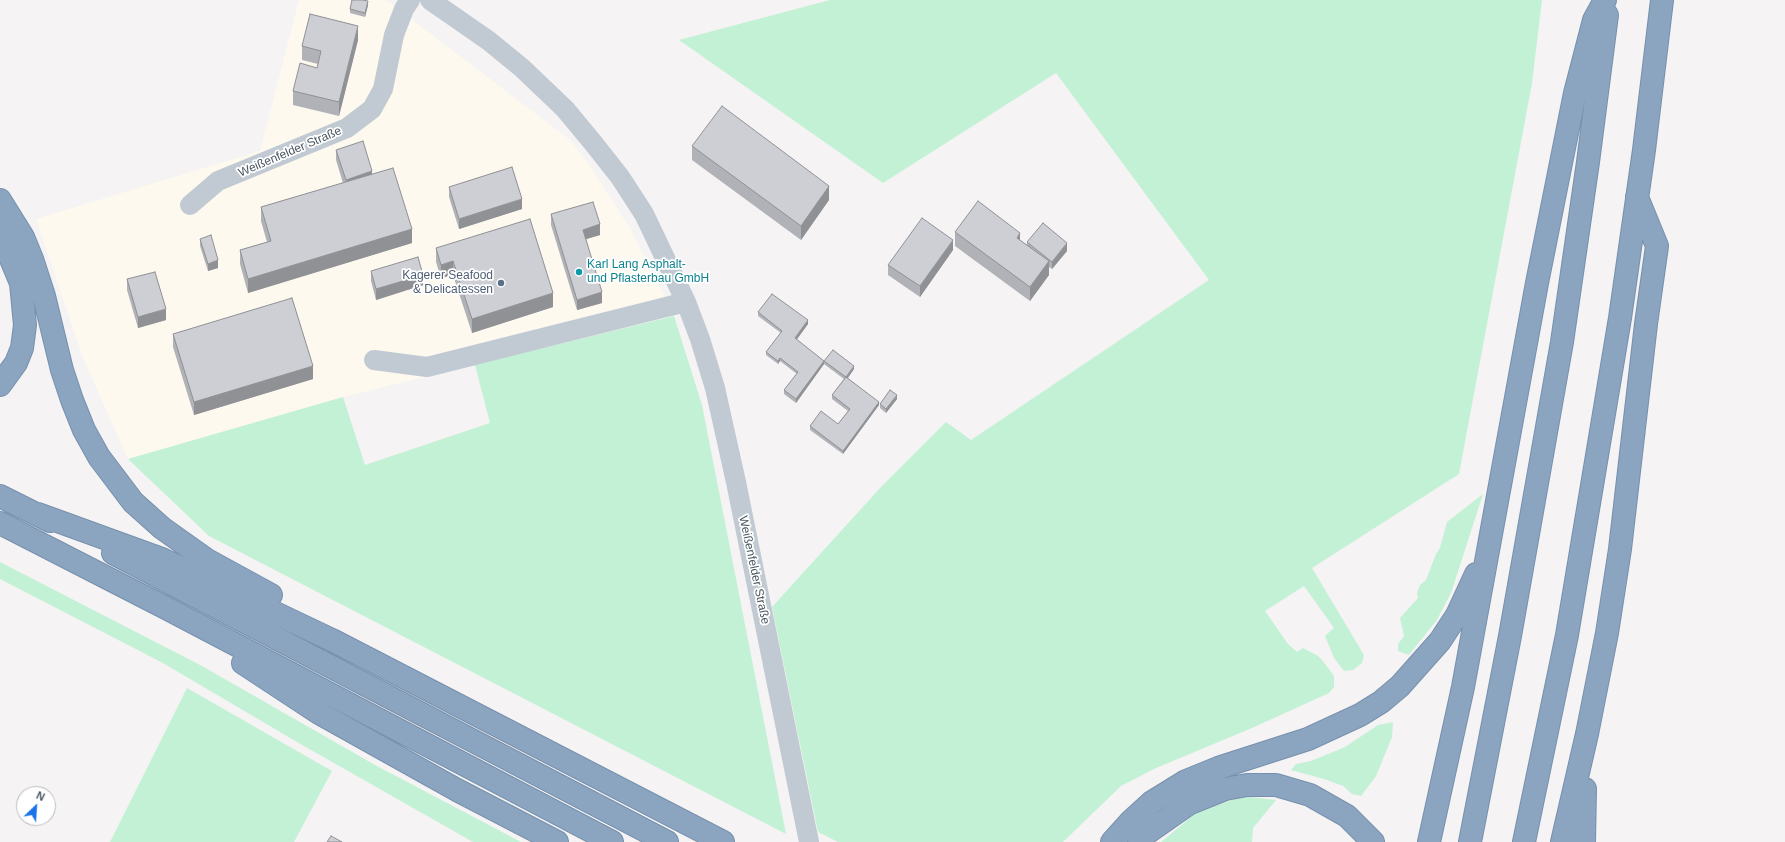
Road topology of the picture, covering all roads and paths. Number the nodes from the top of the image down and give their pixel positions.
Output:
1 (410, 0) edge
2 (430, 0) edge
3 (1605, 0) edge
4 (1609, 0) edge
5 (1662, 0) edge
6 (1637, 197) junction
7 (0, 200) edge
8 (190, 205) dead end
9 (0, 233) edge
10 (686, 302) junction
11 (374, 360) dead end
12 (0, 385) edge
13 (0, 496) edge
14 (38, 514) junction
15 (0, 523) edge
16 (1491, 536) junction
17 (166, 608) junction
18 (384, 668) junction
19 (1587, 734) junction
20 (557, 842) edge
21 (612, 842) edge
22 (667, 842) edge
23 (723, 842) edge
24 (809, 842) edge
25 (1112, 842) edge
26 (1139, 842) edge
27 (1373, 842) edge
28 (1429, 842) edge
29 (1470, 842) edge
30 (1524, 842) edge
31 (1562, 842) edge
32 (1584, 842) edge

1 - 8 street, Weißenfelder Straße
2 - 10 street, Weißenfelder Straße
3 - 16 highway
4 - 29 highway
5 - 6 highway
6 - 19 highway
6 - 30 highway
7 - 18 highway
9 - 12 highway
10 - 11 street
10 - 24 street, Weißenfelder Straße
13 - 14 highway
14 - 18 highway
14 - 22 highway
15 - 17 highway
16 - 25 highway
16 - 28 highway
17 - 20 highway
17 - 21 highway
18 - 23 highway
19 - 31 highway
19 - 32 highway
26 - 27 highway

